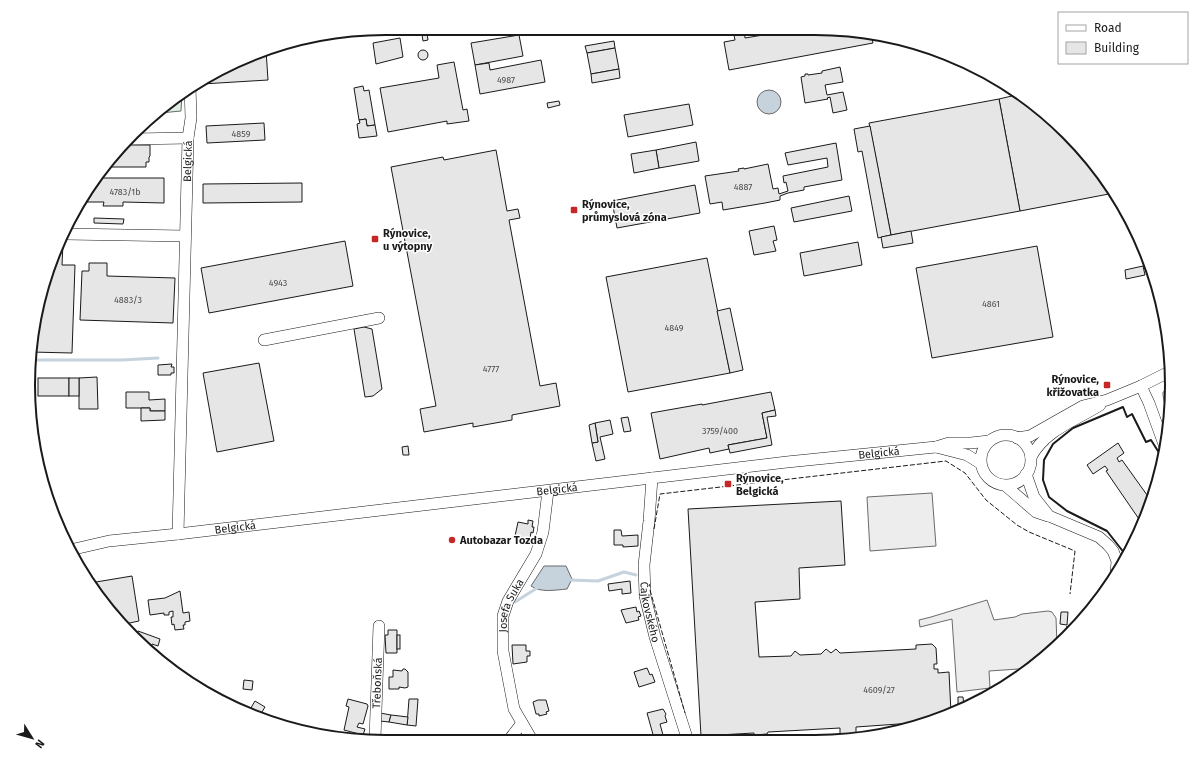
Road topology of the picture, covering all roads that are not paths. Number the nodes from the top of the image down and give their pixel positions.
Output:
1 (190, 95) edge
2 (138, 138) edge
3 (188, 138) junction
4 (69, 234) edge
5 (185, 236) junction
6 (379, 318) dead end
7 (264, 340) dead end
8 (1165, 374) edge
9 (1140, 386) junction
10 (1107, 400) junction
11 (1161, 436) edge
12 (1018, 438) junction
13 (989, 441) junction
14 (936, 447) junction
15 (1030, 457) junction
16 (980, 463) junction
17 (1026, 474) junction
18 (652, 478) junction
19 (1006, 486) junction
20 (548, 490) junction
21 (1049, 516) junction
22 (178, 534) junction
23 (76, 549) edge
24 (1117, 562) edge
25 (379, 626) dead end
26 (522, 723) junction
27 (375, 735) edge
28 (512, 735) edge
29 (529, 735) edge
30 (686, 735) edge

1 - 3 street, Belgická
2 - 3 street
3 - 5 street, Belgická
4 - 5 street
5 - 22 street, Belgická
6 - 7 street
8 - 9 street
9 - 10 street
9 - 11 street
10 - 12 street
10 - 15 street
12 - 13 street
12 - 15 street
13 - 14 street, Belgická
13 - 16 street
14 - 16 street, Belgická
14 - 18 street, Belgická
15 - 17 street
16 - 19 street
17 - 19 street
17 - 21 street
18 - 20 street, Belgická
18 - 30 street, Čajkovského
19 - 21 street
20 - 22 street, Belgická
20 - 26 street, Josefa Suka
21 - 24 street
22 - 23 street, Belgická
25 - 27 street, Třeboňská
26 - 28 street
26 - 29 street, Josefa Suka

